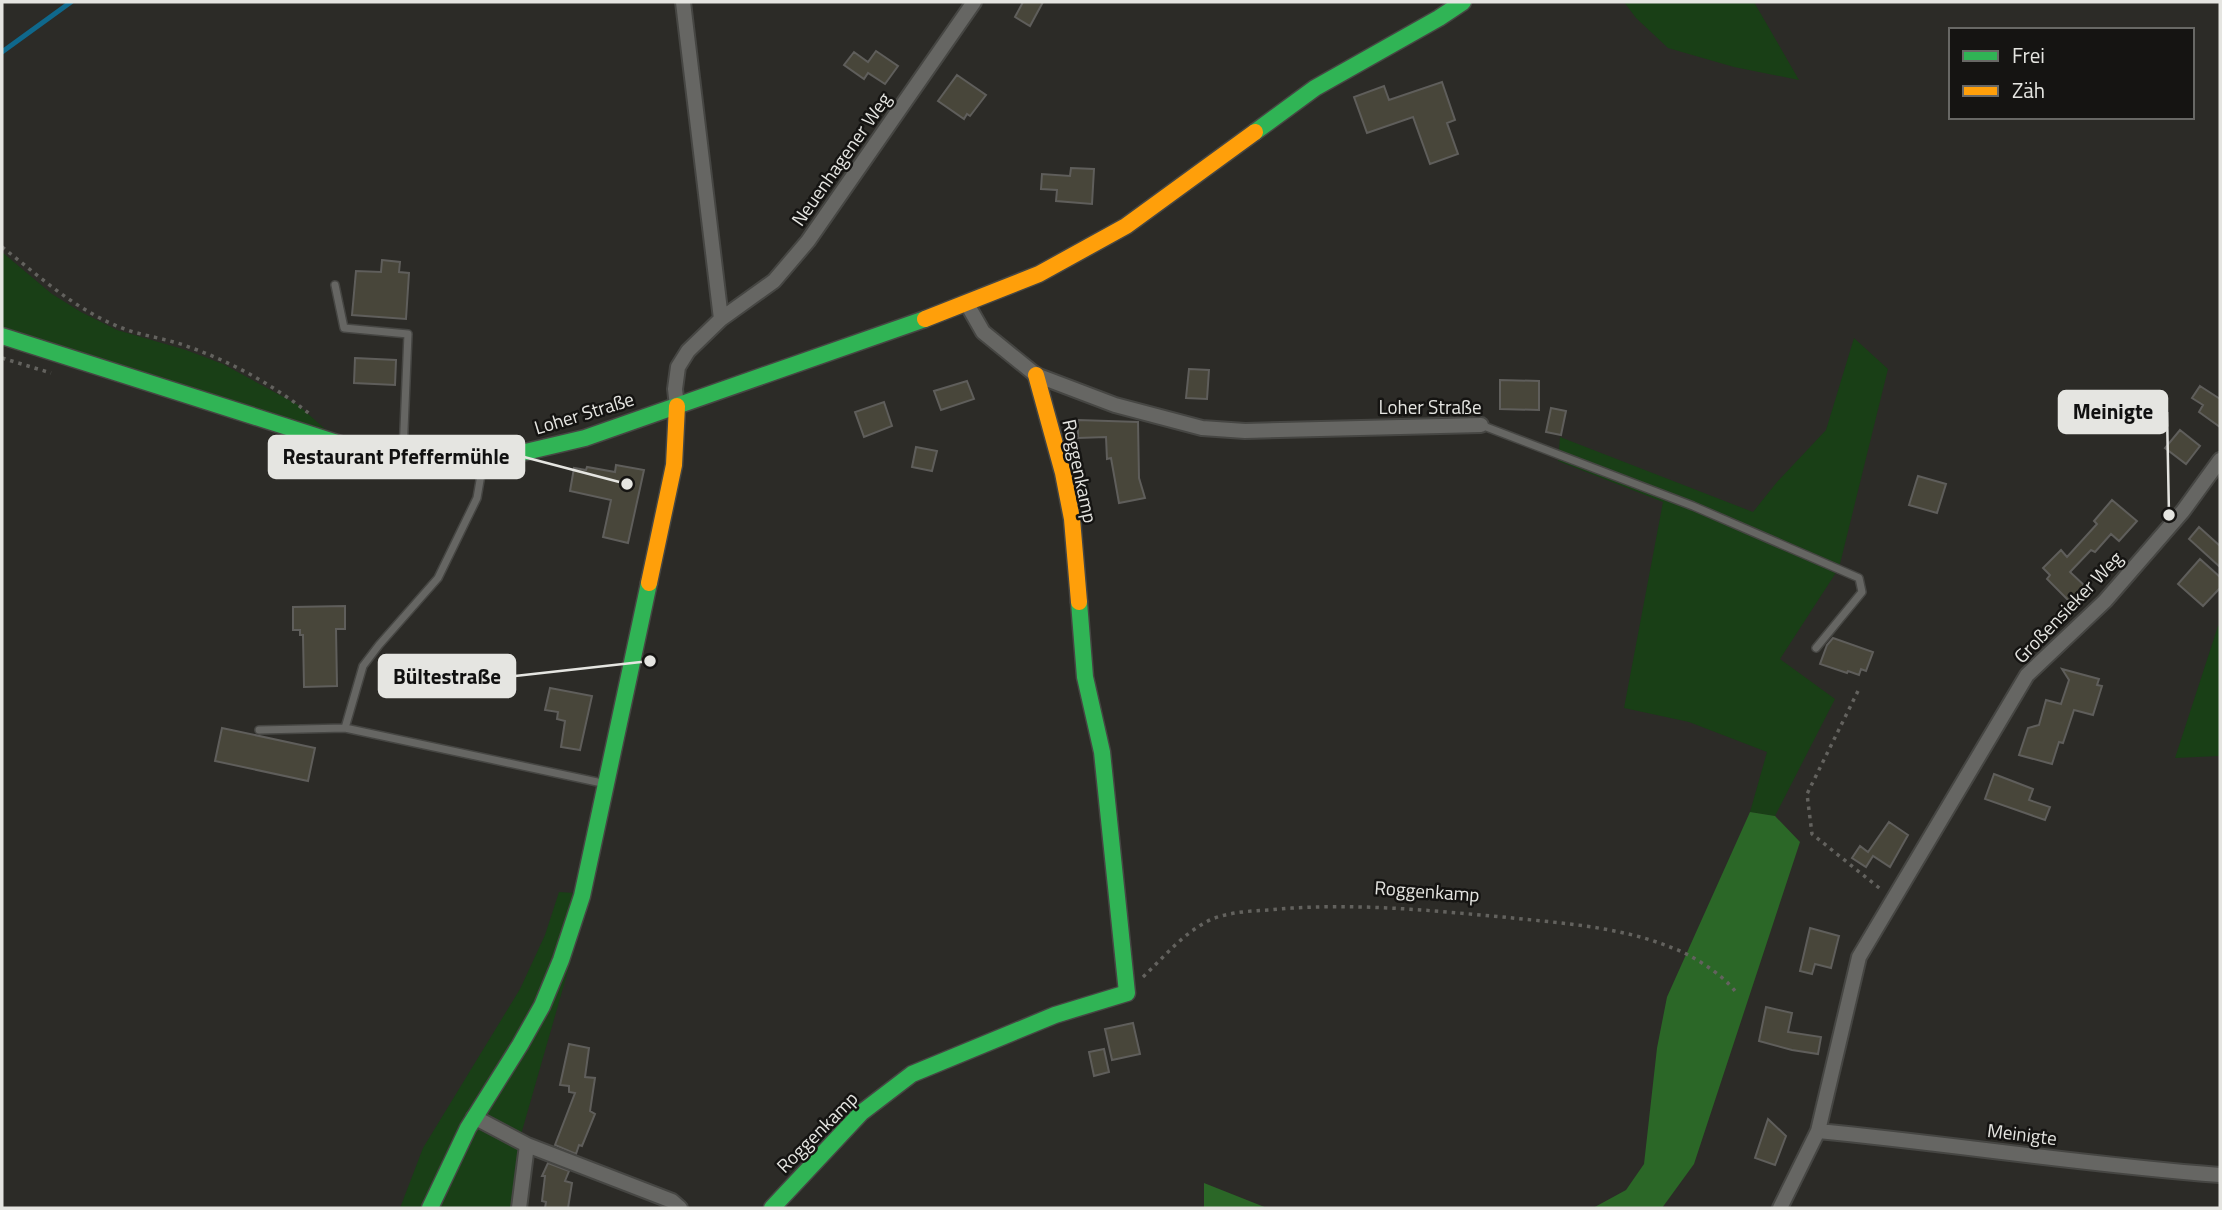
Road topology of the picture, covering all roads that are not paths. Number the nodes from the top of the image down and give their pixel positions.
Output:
1 (683, 2) edge
2 (974, 2) edge
3 (1463, 2) edge
4 (335, 285) dead end
5 (967, 304) junction
6 (720, 319) junction
7 (2, 336) edge
8 (1036, 375) junction
9 (677, 406) junction
10 (1481, 425) joint
11 (403, 454) junction
12 (483, 459) junction
13 (2220, 460) edge
14 (1816, 648) dead end
15 (345, 728) junction
16 (259, 730) dead end
17 (606, 784) junction
18 (474, 1118) junction
19 (1818, 1131) junction
20 (527, 1145) junction
21 (2220, 1175) edge
22 (430, 1208) edge
23 (519, 1208) edge
24 (680, 1208) edge
25 (772, 1208) edge
26 (1780, 1208) edge

1 - 6 street
2 - 6 street, Neuenhagener Weg
3 - 5 street, Loher Straße
4 - 11 lane
5 - 8 street, Loher Straße
5 - 9 street, Loher Straße
6 - 9 street, Neuenhagener Weg
7 - 11 street, Loher Straße
8 - 10 street, Loher Straße
8 - 25 street, Roggenkamp
9 - 12 street, Loher Straße
9 - 17 street
10 - 14 lane, Loher Straße
11 - 12 street, Loher Straße
12 - 15 lane
13 - 19 street, Großensieker Weg
15 - 16 lane
15 - 17 lane
17 - 18 street
18 - 20 street
18 - 22 street
19 - 21 street, Meinigte
19 - 26 street, Großensieker Weg
20 - 23 street
20 - 24 street

